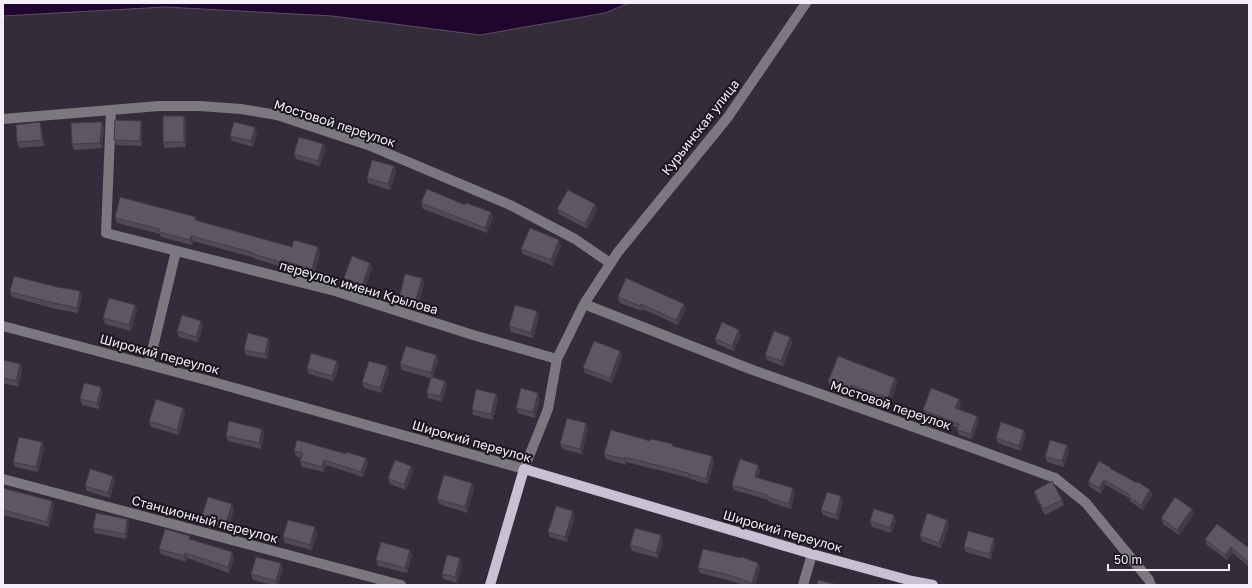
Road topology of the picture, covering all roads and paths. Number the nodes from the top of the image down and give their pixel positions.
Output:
1 (806, 3) edge
2 (111, 110) junction
3 (3, 120) edge
4 (176, 251) junction
5 (610, 263) junction
6 (584, 304) junction
7 (3, 326) edge
8 (557, 359) junction
9 (149, 364) junction
10 (524, 469) junction
11 (3, 479) edge
12 (812, 554) junction
13 (401, 585) edge
14 (490, 585) edge
15 (803, 585) edge
16 (933, 585) edge
17 (1151, 585) edge

1 - 5 street, Курьинская улица
2 - 3 street, Мостовой переулок
2 - 4 street, переулок имени Крылова
2 - 5 street, Мостовой переулок
4 - 8 street, переулок имени Крылова
4 - 9 street
5 - 6 street, Курьинская улица
6 - 8 street, Курьинская улица
6 - 17 street, Мостовой переулок
7 - 9 street, Широкий переулок
8 - 10 street, Курьинская улица
9 - 10 street, Широкий переулок
10 - 12 main road, Широкий переулок
10 - 14 main road
11 - 13 street, Станционный переулок
12 - 15 street
12 - 16 main road, Широкий переулок

